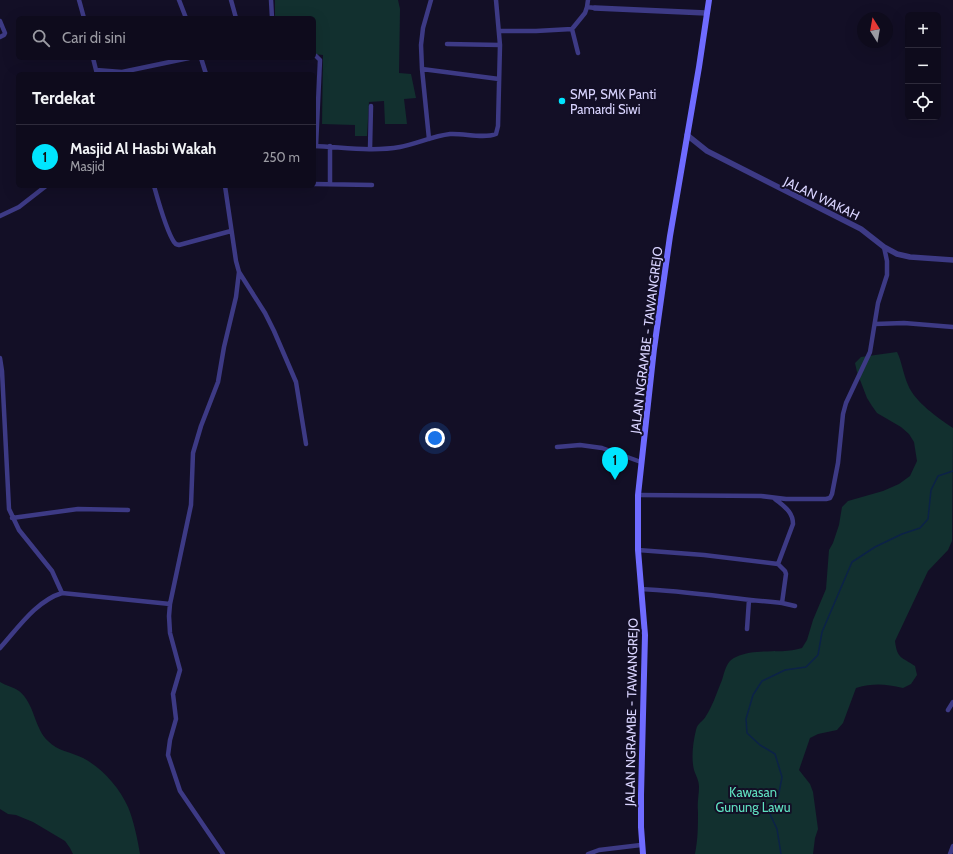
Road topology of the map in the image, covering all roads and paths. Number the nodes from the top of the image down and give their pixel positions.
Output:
1 (79, 0) edge
2 (178, 0) edge
3 (231, 0) edge
4 (271, 0) edge
5 (431, 0) edge
6 (496, 0) edge
7 (588, 0) edge
8 (709, 0) edge
9 (587, 7) junction
10 (595, 8) joint
11 (706, 13) junction
12 (83, 16) edge
13 (185, 16) edge
14 (235, 16) edge
15 (272, 16) edge
16 (0, 21) edge
17 (572, 29) junction
18 (499, 31) junction
19 (0, 37) edge
20 (447, 44) dead end
21 (500, 45) junction
22 (578, 53) dead end
23 (316, 56) edge
24 (93, 60) edge
25 (179, 60) edge
26 (202, 60) edge
27 (422, 69) junction
28 (96, 72) edge
29 (122, 72) edge
30 (122, 72) edge
31 (205, 72) edge
32 (499, 79) junction
33 (370, 106) dead end
34 (316, 129) edge
35 (687, 135) junction
36 (430, 139) junction
37 (316, 146) edge
38 (330, 146) junction
39 (370, 149) junction
40 (316, 184) edge
41 (330, 184) junction
42 (372, 185) dead end
43 (44, 188) edge
44 (155, 188) edge
45 (225, 188) edge
46 (0, 216) edge
47 (231, 231) junction
48 (884, 247) junction
49 (953, 260) edge
50 (239, 272) junction
51 (875, 324) junction
52 (953, 327) edge
53 (0, 358) edge
54 (306, 444) dead end
55 (557, 447) dead end
56 (641, 462) junction
57 (638, 495) junction
58 (774, 498) junction
59 (128, 510) dead end
60 (12, 518) junction
61 (638, 550) junction
62 (778, 564) junction
63 (641, 589) junction
64 (62, 593) junction
65 (749, 600) junction
66 (782, 603) junction
67 (170, 604) junction
68 (796, 606) dead end
69 (747, 629) dead end
70 (0, 648) edge
71 (953, 702) edge
72 (948, 710) dead end
73 (642, 845) junction
74 (953, 846) edge
75 (223, 854) edge
76 (588, 854) edge
77 (643, 854) edge
78 (950, 854) edge

1 - 12 street
2 - 13 street
3 - 14 street
4 - 15 street
5 - 27 street
6 - 18 street
7 - 9 street
8 - 11 main road, JALAN NGRAMBE - TAWANGREJO
9 - 10 street
9 - 17 street
10 - 11 street
11 - 35 main road, JALAN NGRAMBE - TAWANGREJO
16 - 19 street
17 - 18 street
17 - 22 street
18 - 21 street
20 - 21 street
21 - 32 street
23 - 34 street
24 - 28 street
25 - 29 street
26 - 31 street
27 - 32 street
27 - 36 street
28 - 30 street
32 - 36 street
33 - 39 street
35 - 48 street, JALAN WAKAH
35 - 56 main road, JALAN NGRAMBE - TAWANGREJO
36 - 39 street
37 - 38 street
38 - 39 street
38 - 41 street
40 - 41 street
41 - 42 street
43 - 46 street
44 - 47 street
45 - 47 street
47 - 50 street
48 - 49 street, JALAN WAKAH
48 - 51 street
50 - 54 street
50 - 67 street
51 - 52 street
51 - 58 street
53 - 60 street
55 - 56 street
56 - 57 main road, JALAN NGRAMBE - TAWANGREJO
57 - 58 street
57 - 61 main road, JALAN NGRAMBE - TAWANGREJO
58 - 62 street
59 - 60 street
60 - 64 street
61 - 62 street
61 - 63 main road, JALAN NGRAMBE - TAWANGREJO
62 - 66 street
63 - 65 street
63 - 73 main road, JALAN NGRAMBE - TAWANGREJO
64 - 67 street
64 - 70 street
65 - 66 street
65 - 69 street
66 - 68 street
67 - 75 street
71 - 72 street
73 - 76 street
73 - 77 main road, JALAN NGRAMBE - TAWANGREJO
74 - 78 street

